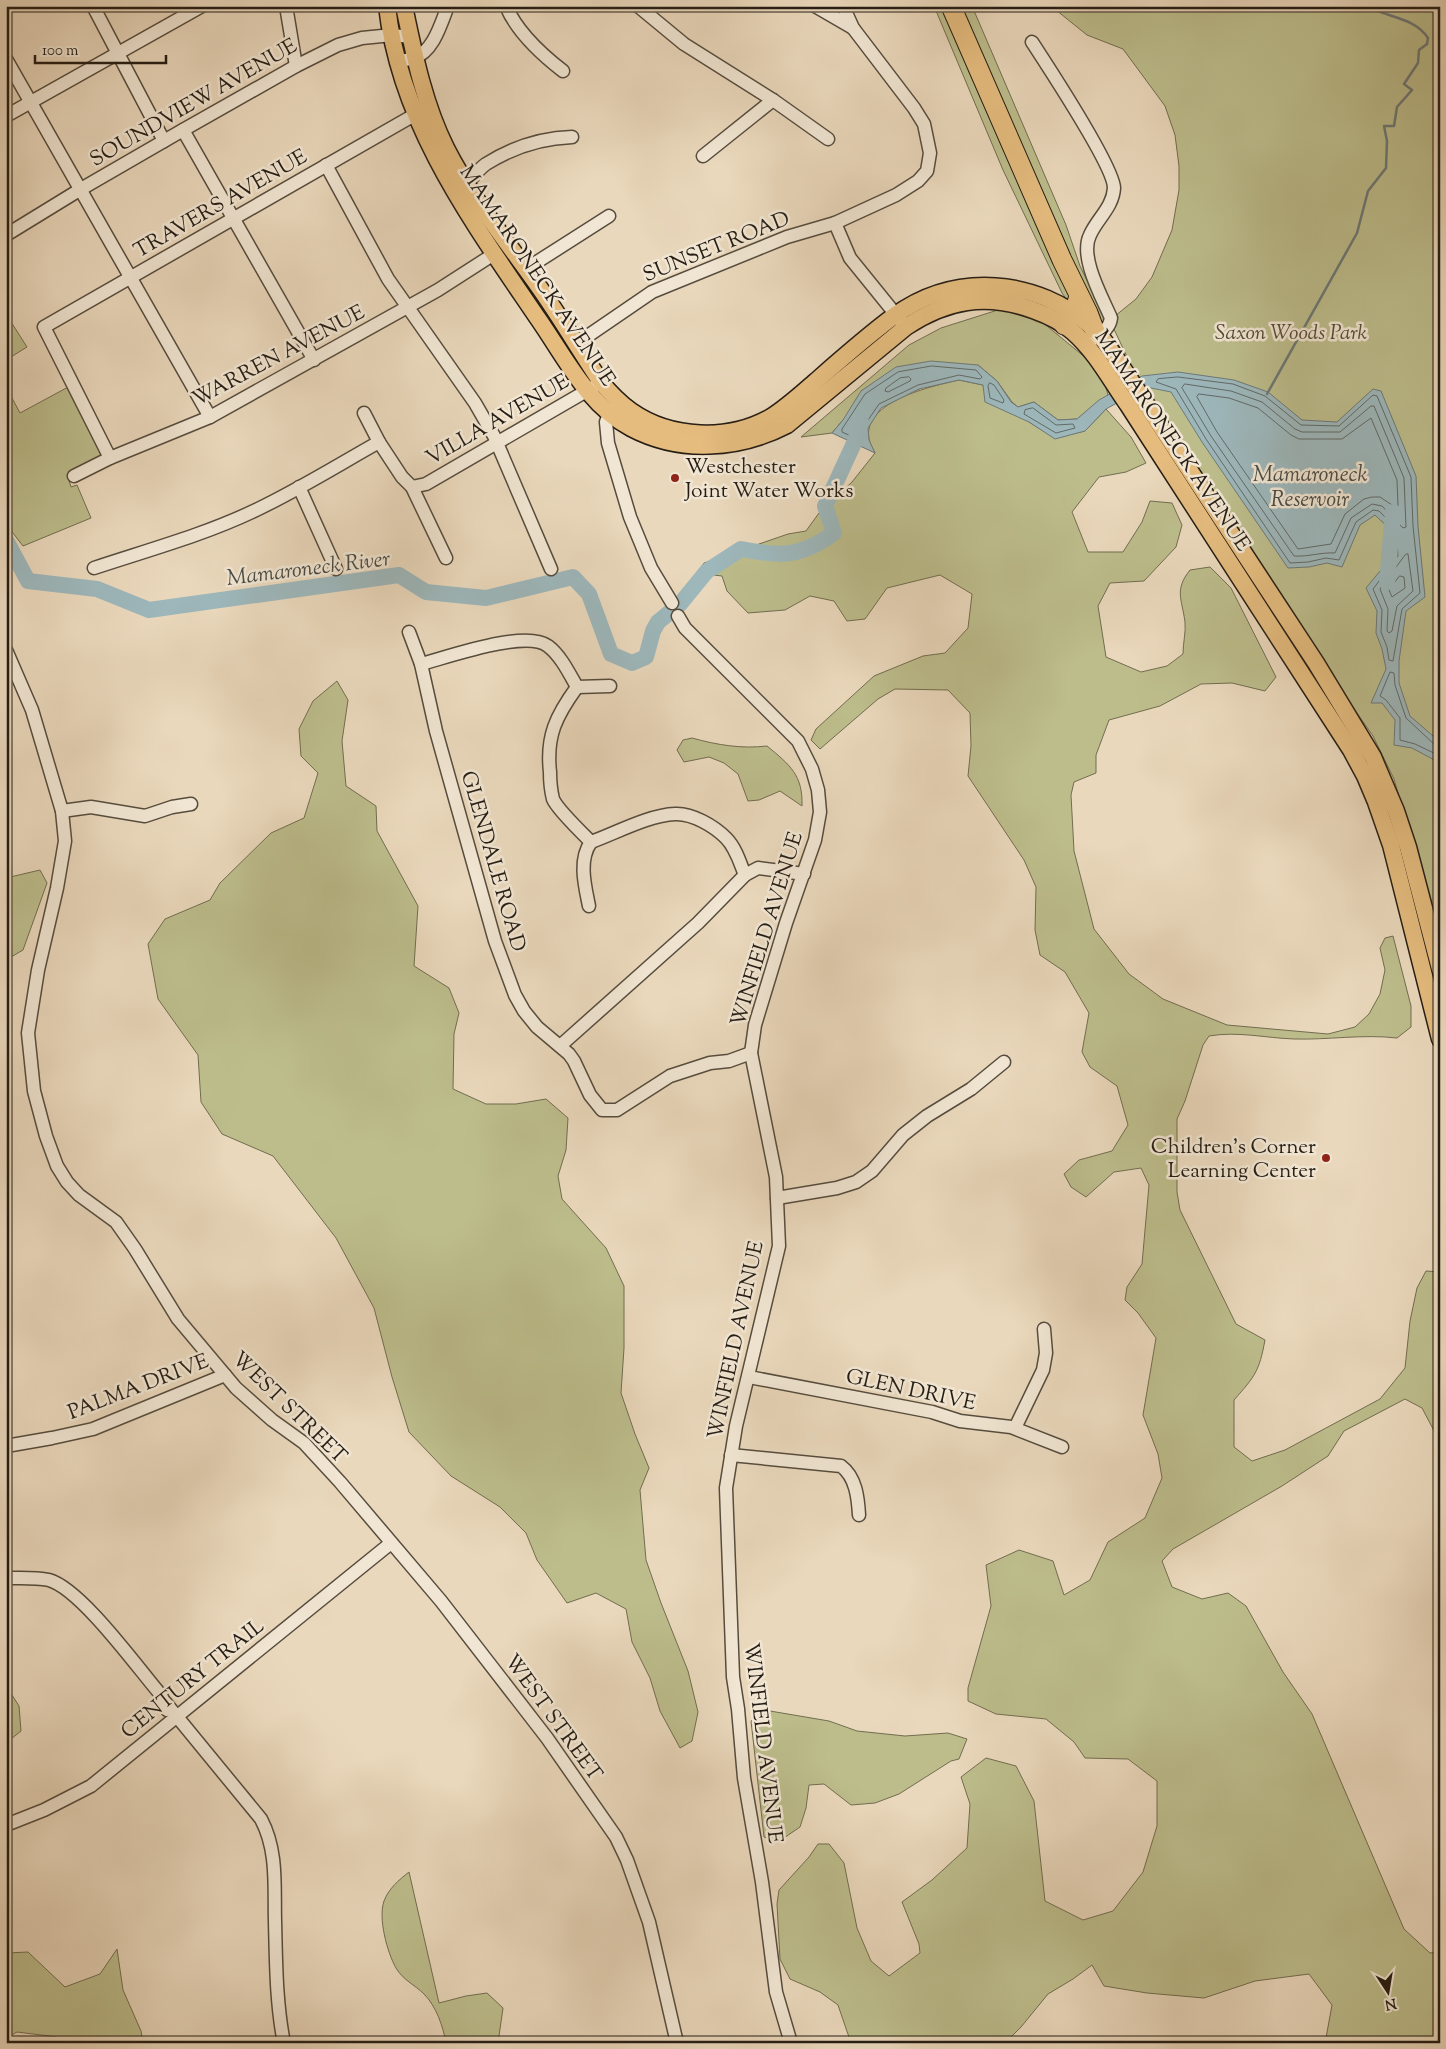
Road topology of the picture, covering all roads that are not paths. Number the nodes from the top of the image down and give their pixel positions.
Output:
1 (93, 6) edge
2 (202, 6) edge
3 (286, 6) edge
4 (387, 6) edge
5 (404, 6) edge
6 (448, 6) edge
7 (506, 6) edge
8 (638, 6) edge
9 (815, 6) edge
10 (843, 6) edge
11 (951, 6) edge
12 (853, 28) junction
13 (392, 35) junction
14 (411, 37) junction
15 (1032, 42) dead end
16 (118, 53) junction
17 (6, 59) edge
18 (407, 59) junction
19 (296, 66) junction
20 (563, 71) dead end
21 (773, 100) junction
22 (30, 102) junction
23 (416, 114) junction
24 (6, 116) edge
25 (183, 130) junction
26 (572, 137) dead end
27 (828, 139) dead end
28 (164, 141) junction
29 (703, 156) dead end
30 (326, 165) junction
31 (467, 183) junction
32 (81, 189) junction
33 (609, 216) dead end
34 (233, 218) junction
35 (835, 223) junction
36 (6, 235) edge
37 (494, 254) junction
38 (526, 269) junction
39 (131, 278) junction
40 (408, 307) junction
41 (1072, 312) junction
42 (901, 321) junction
43 (1093, 336) junction
44 (576, 344) junction
45 (314, 360) junction
46 (601, 382) junction
47 (587, 391) junction
48 (1135, 401) junction
49 (614, 408) junction
50 (364, 413) dead end
51 (210, 417) junction
52 (379, 442) junction
53 (497, 443) junction
54 (110, 458) junction
55 (74, 476) dead end
56 (299, 487) junction
57 (412, 487) junction
58 (446, 558) dead end
59 (94, 568) dead end
60 (336, 569) dead end
61 (551, 569) dead end
62 (672, 604) dead end
63 (678, 616) dead end
64 (409, 632) dead end
65 (6, 650) edge
66 (421, 664) junction
67 (610, 686) dead end
68 (577, 687) junction
69 (1335, 710) junction
70 (191, 804) dead end
71 (62, 811) junction
72 (591, 842) junction
73 (804, 874) junction
74 (745, 875) junction
75 (590, 906) dead end
76 (1440, 969) edge
77 (1440, 1039) edge
78 (560, 1046) junction
79 (752, 1052) junction
80 (1004, 1062) dead end
81 (777, 1198) junction
82 (1044, 1329) dead end
83 (225, 1375) junction
84 (749, 1377) junction
85 (1015, 1428) junction
86 (6, 1446) edge
87 (1062, 1446) dead end
88 (731, 1454) junction
89 (859, 1515) dead end
90 (392, 1542) junction
91 (6, 1578) edge
92 (173, 1720) junction
93 (6, 1825) edge
94 (284, 2043) edge
95 (677, 2043) edge
96 (791, 2043) edge

1 - 16 street
2 - 16 street
3 - 19 street
4 - 13 main road, MAMARONECK AVENUE
5 - 14 main road, MAMARONECK AVENUE
6 - 18 street
7 - 20 street
8 - 21 street
9 - 12 street
10 - 12 street
11 - 41 highway
12 - 35 street, SUNSET ROAD
13 - 14 street, SOUNDVIEW AVENUE
13 - 18 main road, MAMARONECK AVENUE
13 - 19 street, SOUNDVIEW AVENUE
14 - 18 main road, MAMARONECK AVENUE
15 - 43 street
16 - 22 street
16 - 28 street
17 - 22 street
18 - 23 main road, MAMARONECK AVENUE
18 - 31 main road, MAMARONECK AVENUE
19 - 25 street, SOUNDVIEW AVENUE
21 - 27 street
21 - 29 street
22 - 24 street
22 - 32 street
23 - 30 street, TRAVERS AVENUE
23 - 37 main road, MAMARONECK AVENUE
25 - 28 street, SOUNDVIEW AVENUE
25 - 34 street
26 - 31 street
28 - 32 street, SOUNDVIEW AVENUE
30 - 34 street, TRAVERS AVENUE
30 - 40 street
31 - 38 main road, MAMARONECK AVENUE
32 - 36 street, SOUNDVIEW AVENUE
32 - 39 street
33 - 38 street
34 - 39 street, TRAVERS AVENUE
34 - 45 street
35 - 42 street
35 - 44 street, SUNSET ROAD
37 - 40 street, WARREN AVENUE
37 - 47 main road, MAMARONECK AVENUE
38 - 44 main road, MAMARONECK AVENUE
39 - 51 street
39 - 54 street, TRAVERS AVENUE
40 - 45 street, WARREN AVENUE
40 - 53 street
41 - 42 main road, MAMARONECK AVENUE
41 - 43 highway
41 - 43 main road, MAMARONECK AVENUE
42 - 49 main road, MAMARONECK AVENUE
43 - 48 main road, MAMARONECK AVENUE
43 - 48 main road, MAMARONECK AVENUE
44 - 46 main road, MAMARONECK AVENUE
45 - 51 street, WARREN AVENUE
46 - 47 street, VILLA AVENUE
46 - 49 main road, MAMARONECK AVENUE
47 - 49 main road, MAMARONECK AVENUE
47 - 53 street, VILLA AVENUE
48 - 69 main road, MAMARONECK AVENUE
49 - 62 street
50 - 52 street
51 - 54 street, WARREN AVENUE
52 - 56 street
52 - 57 street
53 - 57 street, VILLA AVENUE
53 - 61 street
54 - 55 street, WARREN AVENUE
56 - 59 street
56 - 60 street
57 - 58 street
63 - 73 street, WINFIELD AVENUE
64 - 66 street, GLENDALE ROAD
65 - 71 street, WEST STREET
66 - 68 street
66 - 78 street, GLENDALE ROAD
67 - 68 street
68 - 72 street
69 - 76 main road, MAMARONECK AVENUE
69 - 77 main road, MAMARONECK AVENUE
70 - 71 street
71 - 83 street, WEST STREET
72 - 74 street
72 - 75 street
73 - 74 street
73 - 79 street, WINFIELD AVENUE
74 - 78 street
78 - 79 street, GLENDALE ROAD
79 - 81 street, WINFIELD AVENUE
80 - 81 street
81 - 84 street, WINFIELD AVENUE
82 - 85 street
83 - 86 street, PALMA DRIVE
83 - 90 street, WEST STREET
84 - 85 street, GLEN DRIVE
84 - 88 street, WINFIELD AVENUE
85 - 87 street, GLEN DRIVE
88 - 89 street
88 - 96 street, WINFIELD AVENUE
90 - 92 street, CENTURY TRAIL
90 - 95 street, WEST STREET
91 - 92 street
92 - 93 street, CENTURY TRAIL
92 - 94 street

